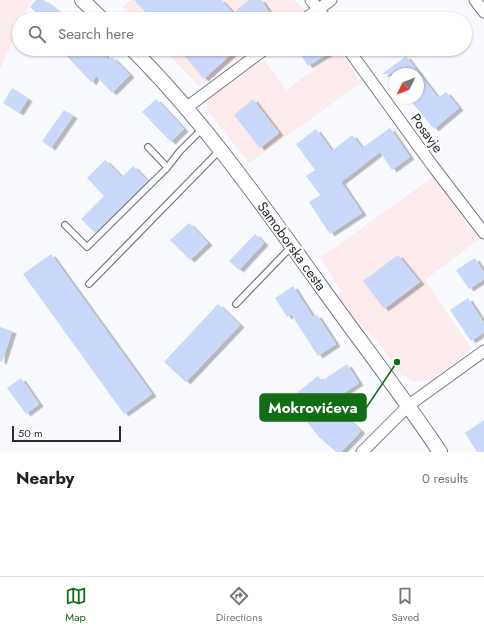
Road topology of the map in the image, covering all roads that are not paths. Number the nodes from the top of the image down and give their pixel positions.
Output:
1 (82, 0) edge
2 (311, 0) edge
3 (331, 0) edge
4 (475, 0) edge
5 (319, 9) junction
6 (95, 12) edge
7 (315, 12) edge
8 (321, 12) edge
9 (484, 12) edge
10 (138, 56) edge
11 (256, 56) edge
12 (353, 56) edge
13 (186, 108) junction
14 (203, 128) junction
15 (148, 147) dead end
16 (220, 150) junction
17 (167, 166) junction
18 (65, 225) dead end
19 (484, 233) edge
20 (292, 246) junction
21 (89, 284) dead end
22 (236, 304) dead end
23 (484, 351) edge
24 (409, 405) junction
25 (362, 452) edge
26 (440, 452) edge

1 - 6 street
2 - 5 street
3 - 5 street
4 - 9 street
5 - 7 street
5 - 8 street
10 - 13 street, Samoborska cesta
11 - 13 street
12 - 19 street, Posavje
13 - 14 street, Samoborska cesta
14 - 16 street, Samoborska cesta
14 - 17 lane
15 - 17 lane
16 - 20 street, Samoborska cesta
16 - 21 lane
17 - 18 lane
20 - 22 lane
20 - 24 street, Samoborska cesta
23 - 24 street
24 - 25 street
24 - 26 street, Samoborska cesta

